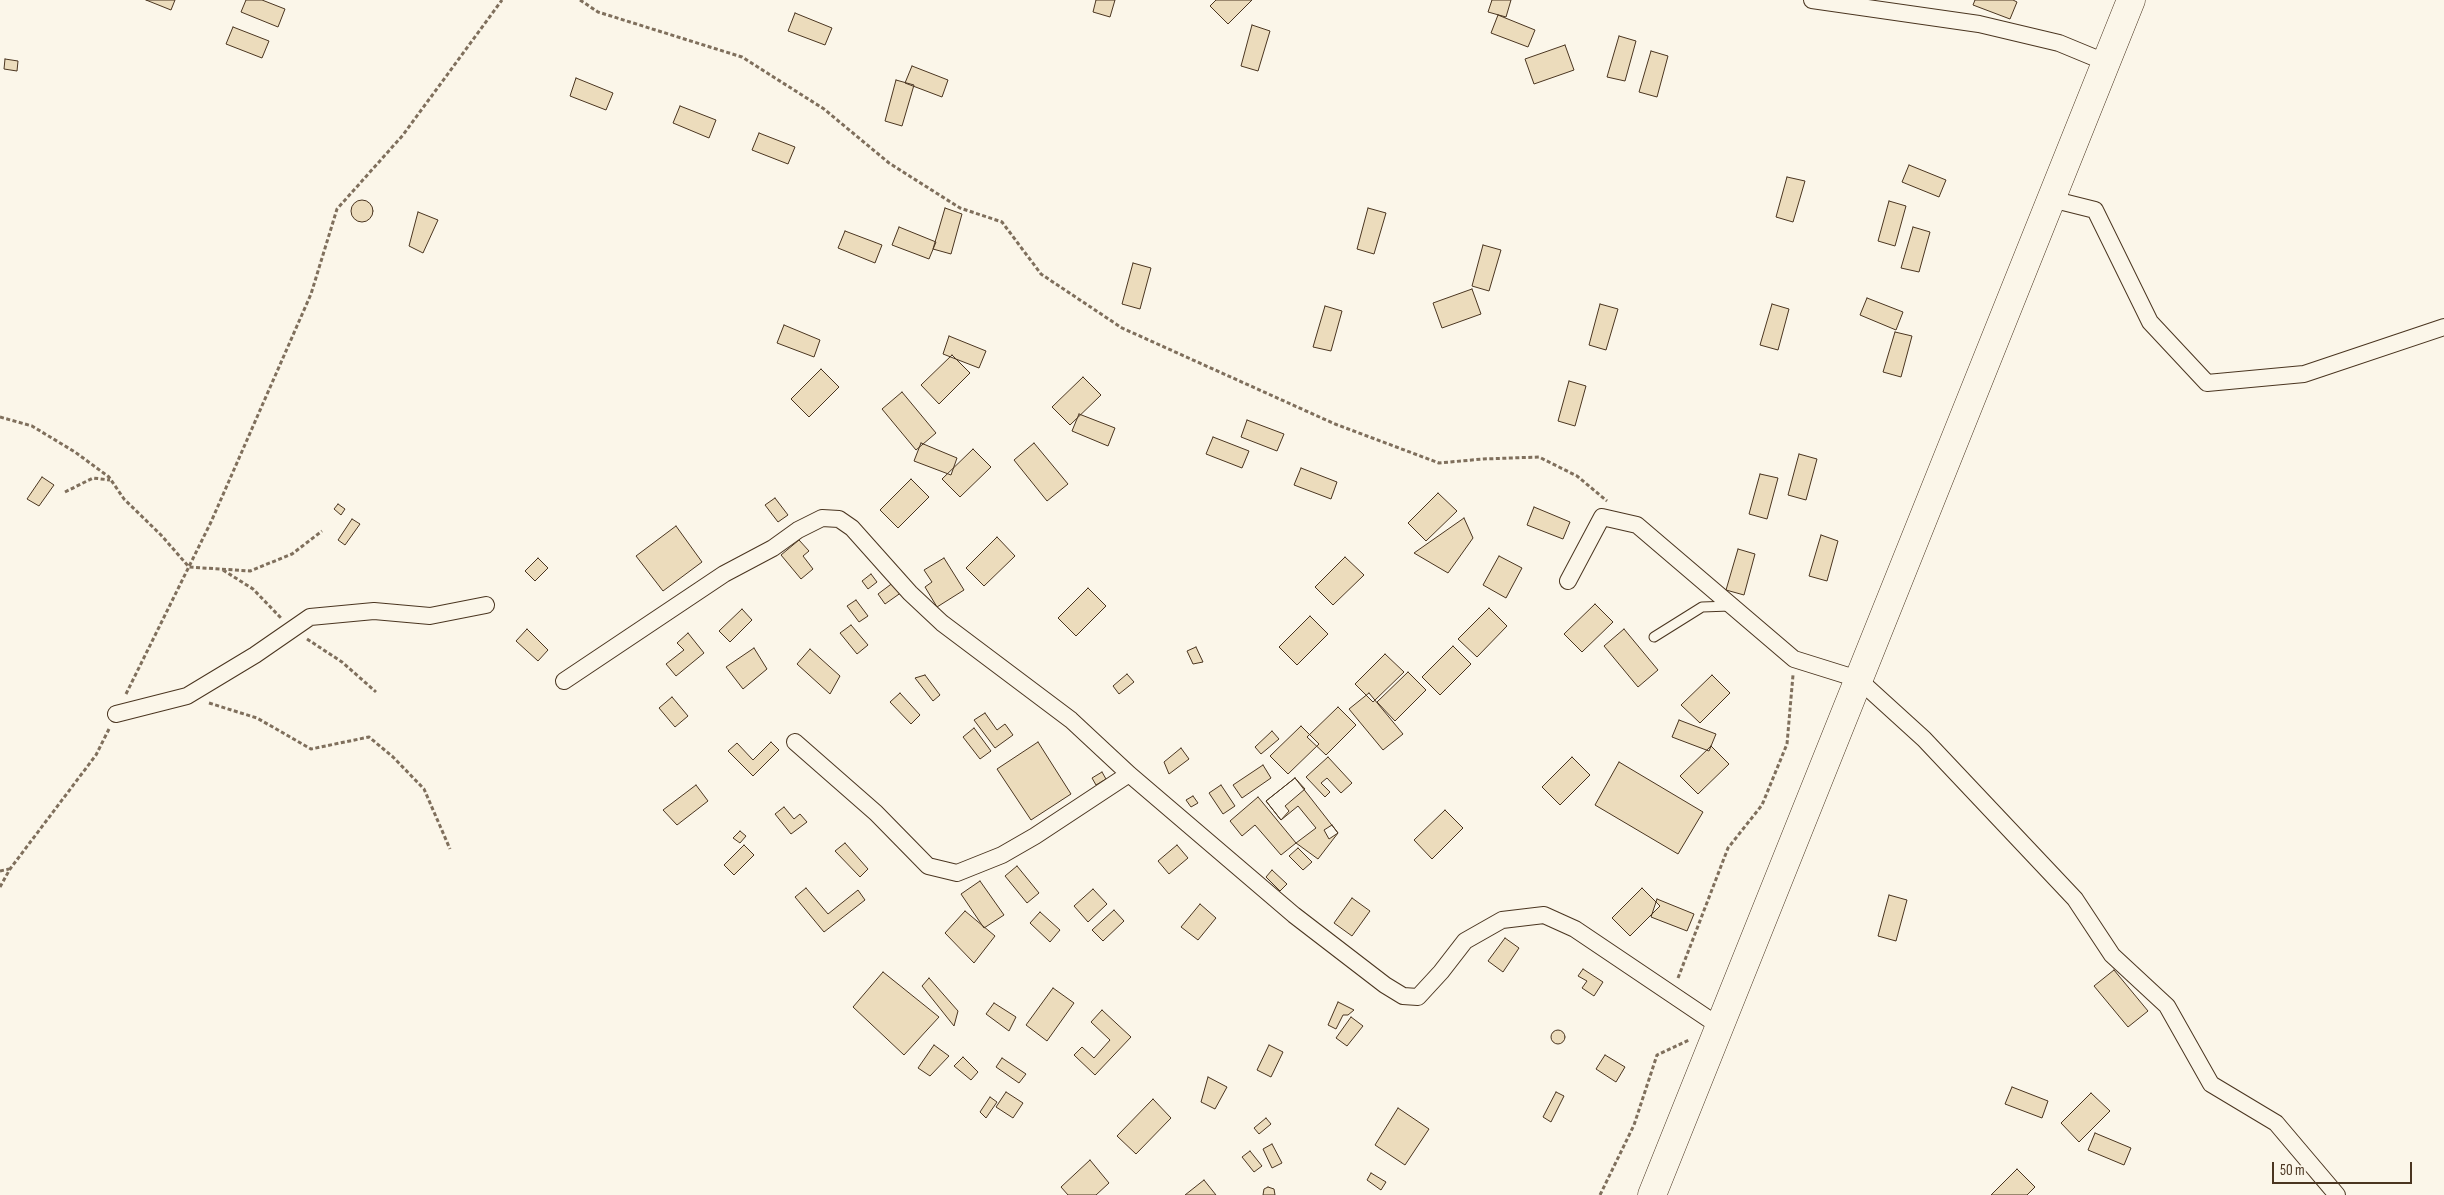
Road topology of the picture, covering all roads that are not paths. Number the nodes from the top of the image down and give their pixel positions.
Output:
1 (1812, 0) edge
2 (2131, 0) edge
3 (2105, 62) junction
4 (2051, 198) junction
5 (2444, 327) edge
6 (1568, 581) dead end
7 (486, 604) dead end
8 (1730, 606) junction
9 (1654, 637) dead end
10 (1858, 679) junction
11 (564, 681) dead end
12 (116, 714) road end
13 (795, 742) dead end
14 (1128, 774) junction
15 (1719, 1026) junction
16 (1652, 1195) edge
17 (2337, 1195) edge

1 - 3 street
2 - 3 highway
3 - 4 highway
4 - 5 street
4 - 10 highway
6 - 8 street
7 - 12 street
8 - 9 lane
8 - 10 street
10 - 15 highway
10 - 17 street
11 - 14 street
13 - 14 street
14 - 15 street
15 - 16 highway

